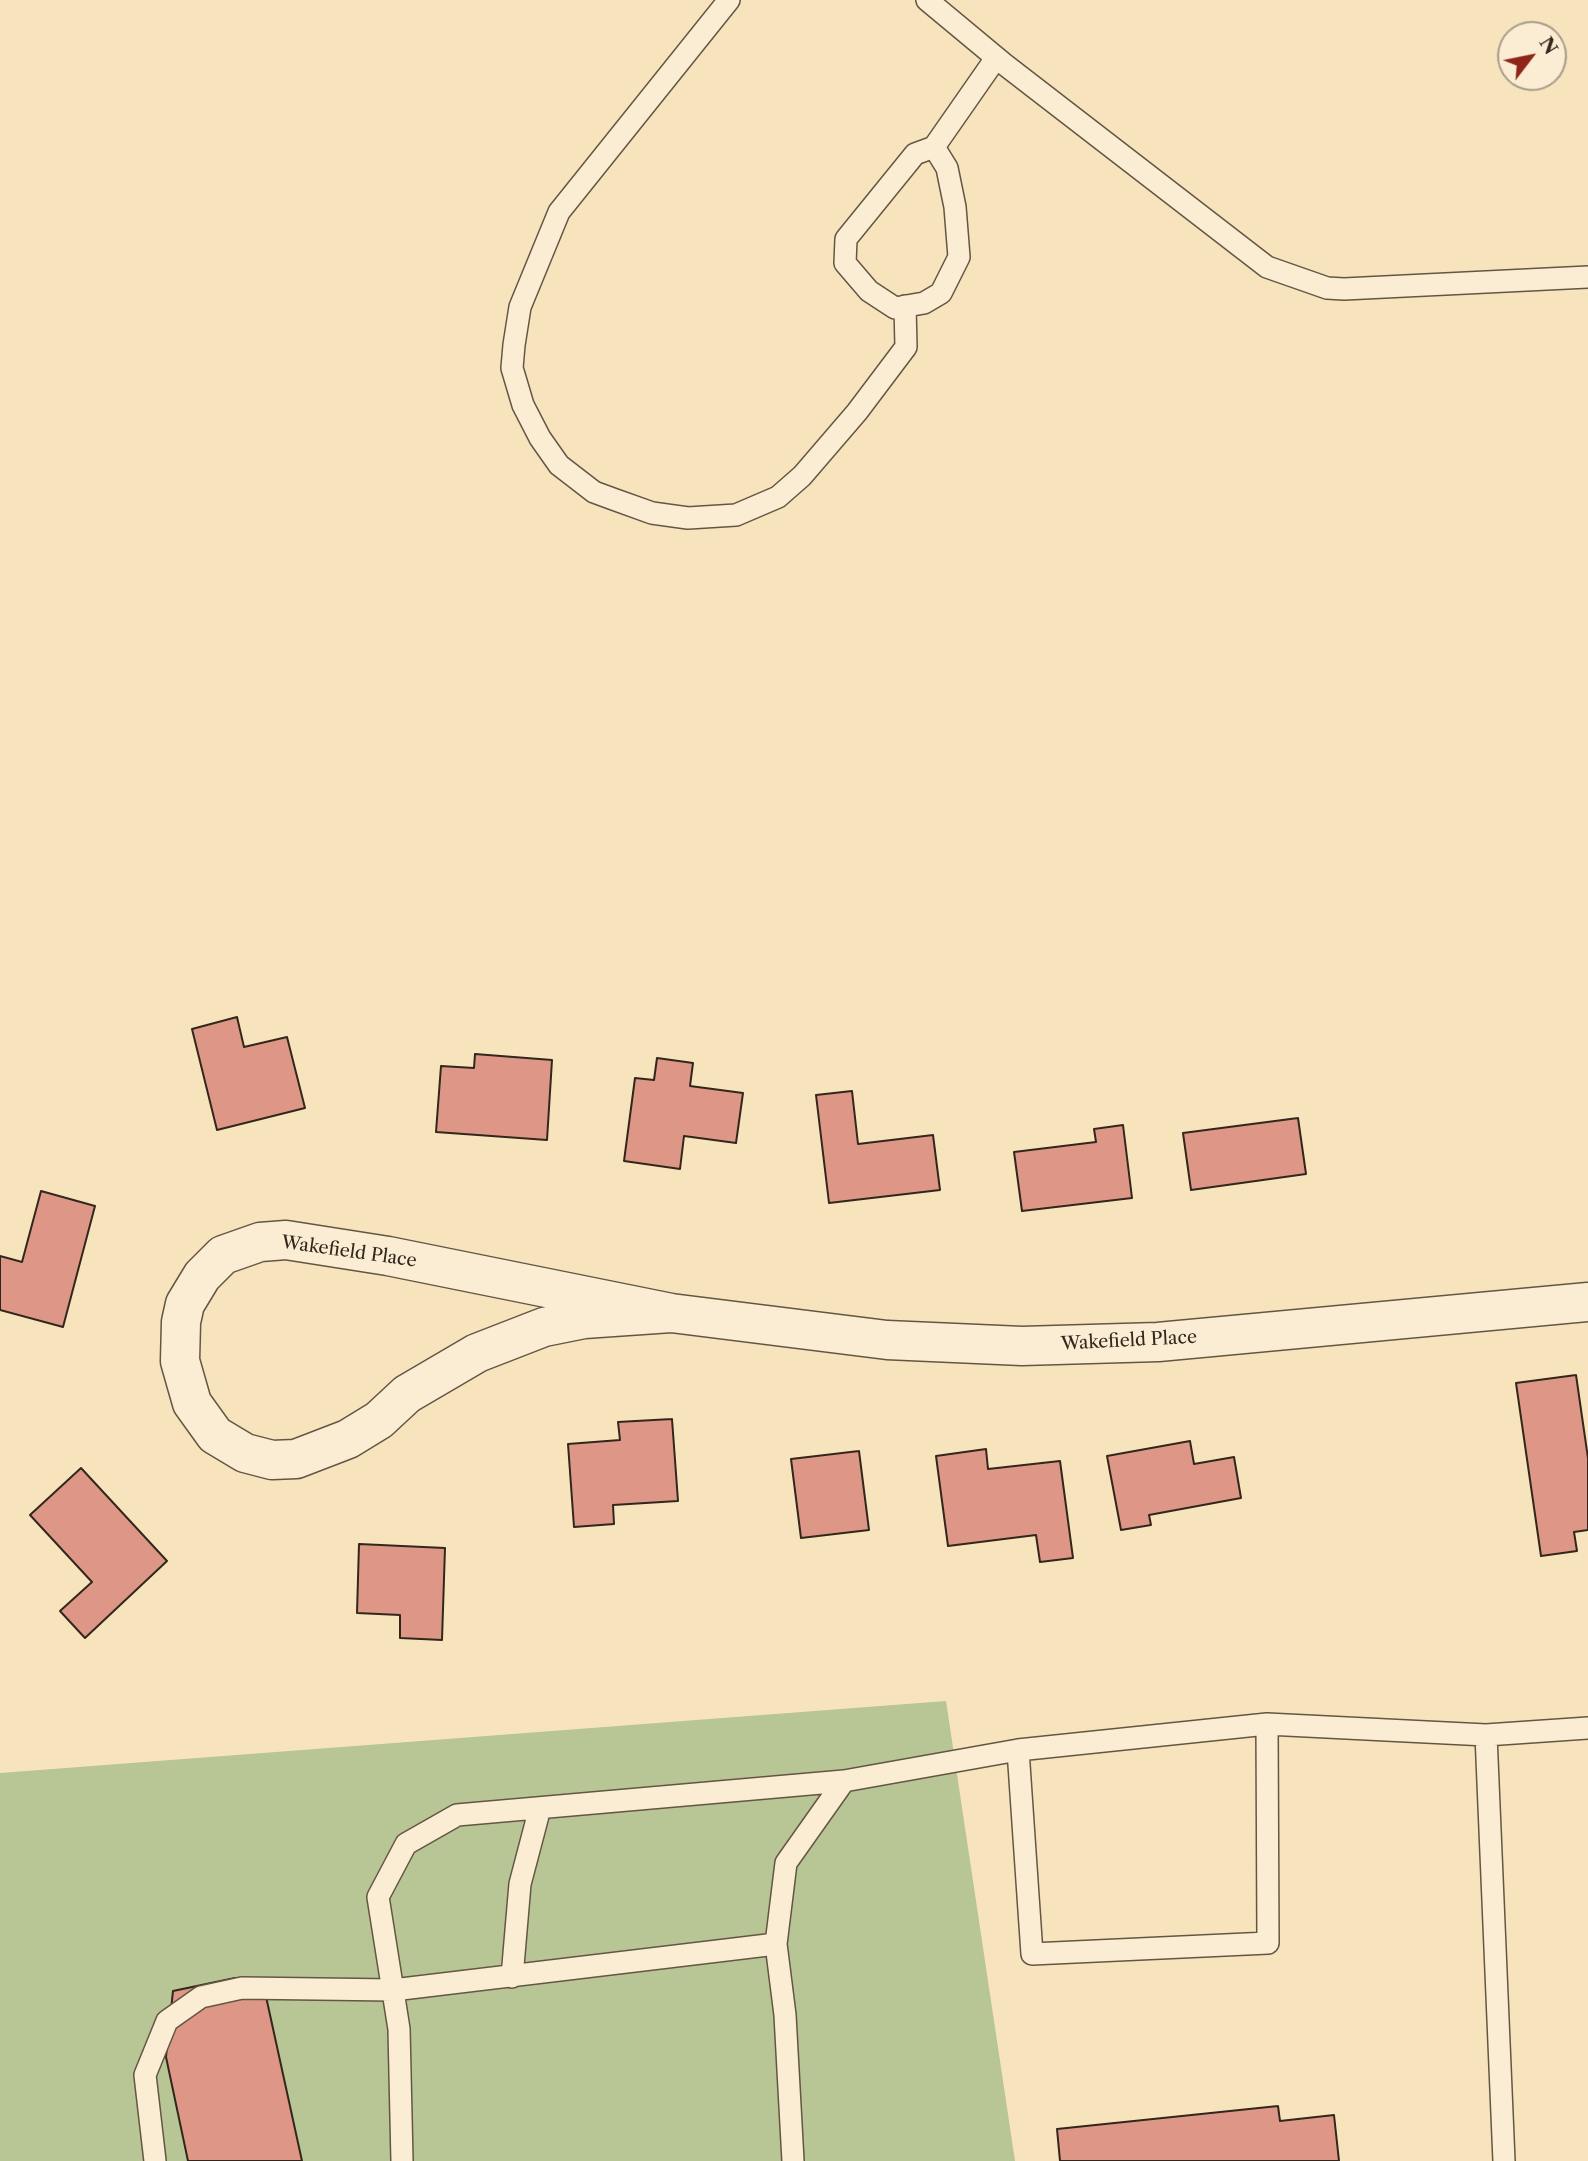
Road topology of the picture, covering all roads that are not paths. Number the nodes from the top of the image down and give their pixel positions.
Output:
1 (729, 0) edge
2 (927, 0) edge
3 (996, 58) junction
4 (934, 147) junction
5 (1588, 277) edge
6 (905, 306) junction
7 (1588, 1302) edge
8 (671, 1313) junction
9 (1267, 1724) junction
10 (1588, 1728) edge
11 (1486, 1735) junction
12 (1018, 1750) junction
13 (844, 1781) junction
14 (540, 1808) junction
15 (776, 1944) junction
16 (512, 1976) junction
17 (393, 1990) junction
18 (155, 2161) edge
19 (402, 2161) edge
20 (793, 2161) edge
21 (1504, 2161) edge

1 - 6 lane
2 - 3 lane
3 - 4 lane
3 - 5 lane
4 - 6 lane
4 - 6 lane
7 - 8 street, Wakefield Place
8 - 8 street, Wakefield Place
9 - 11 lane
9 - 12 lane
9 - 12 lane
10 - 11 lane
11 - 21 lane
12 - 13 lane
13 - 14 lane
13 - 15 lane
14 - 16 lane
14 - 17 lane
15 - 16 lane
15 - 20 lane
16 - 17 lane
17 - 18 lane
17 - 19 lane

